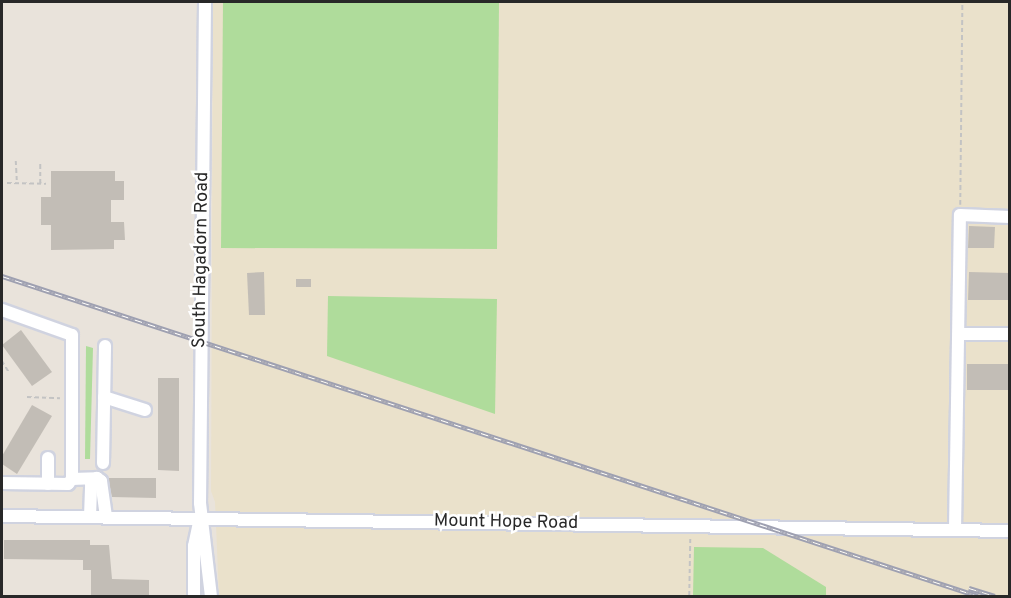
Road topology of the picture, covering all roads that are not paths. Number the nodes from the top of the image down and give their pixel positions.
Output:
1 (204, 2) edge
2 (1010, 217) edge
3 (2, 310) edge
4 (960, 334) junction
5 (1010, 334) edge
6 (105, 346) dead end
7 (104, 398) junction
8 (146, 410) dead end
9 (48, 458) dead end
10 (103, 463) dead end
11 (97, 478) junction
12 (72, 479) junction
13 (2, 483) edge
14 (48, 484) junction
15 (2, 516) edge
16 (90, 517) junction
17 (106, 517) junction
18 (200, 519) junction
19 (955, 530) junction
20 (1010, 531) edge
21 (194, 597) edge
22 (211, 597) edge

1 - 18 street, South Hagadorn Road
2 - 4 street
3 - 12 street
4 - 5 street
4 - 19 street
6 - 7 street
7 - 8 street
7 - 10 street
9 - 14 street
11 - 12 street
11 - 16 street
11 - 17 street
12 - 14 street
13 - 14 street
15 - 16 street, Mount Hope Road
16 - 17 street, Mount Hope Road
17 - 18 street, Mount Hope Road
18 - 19 street, Mount Hope Road
18 - 21 street, South Hagadorn Road
18 - 22 street, South Hagadorn Road
19 - 20 street, Mount Hope Road

